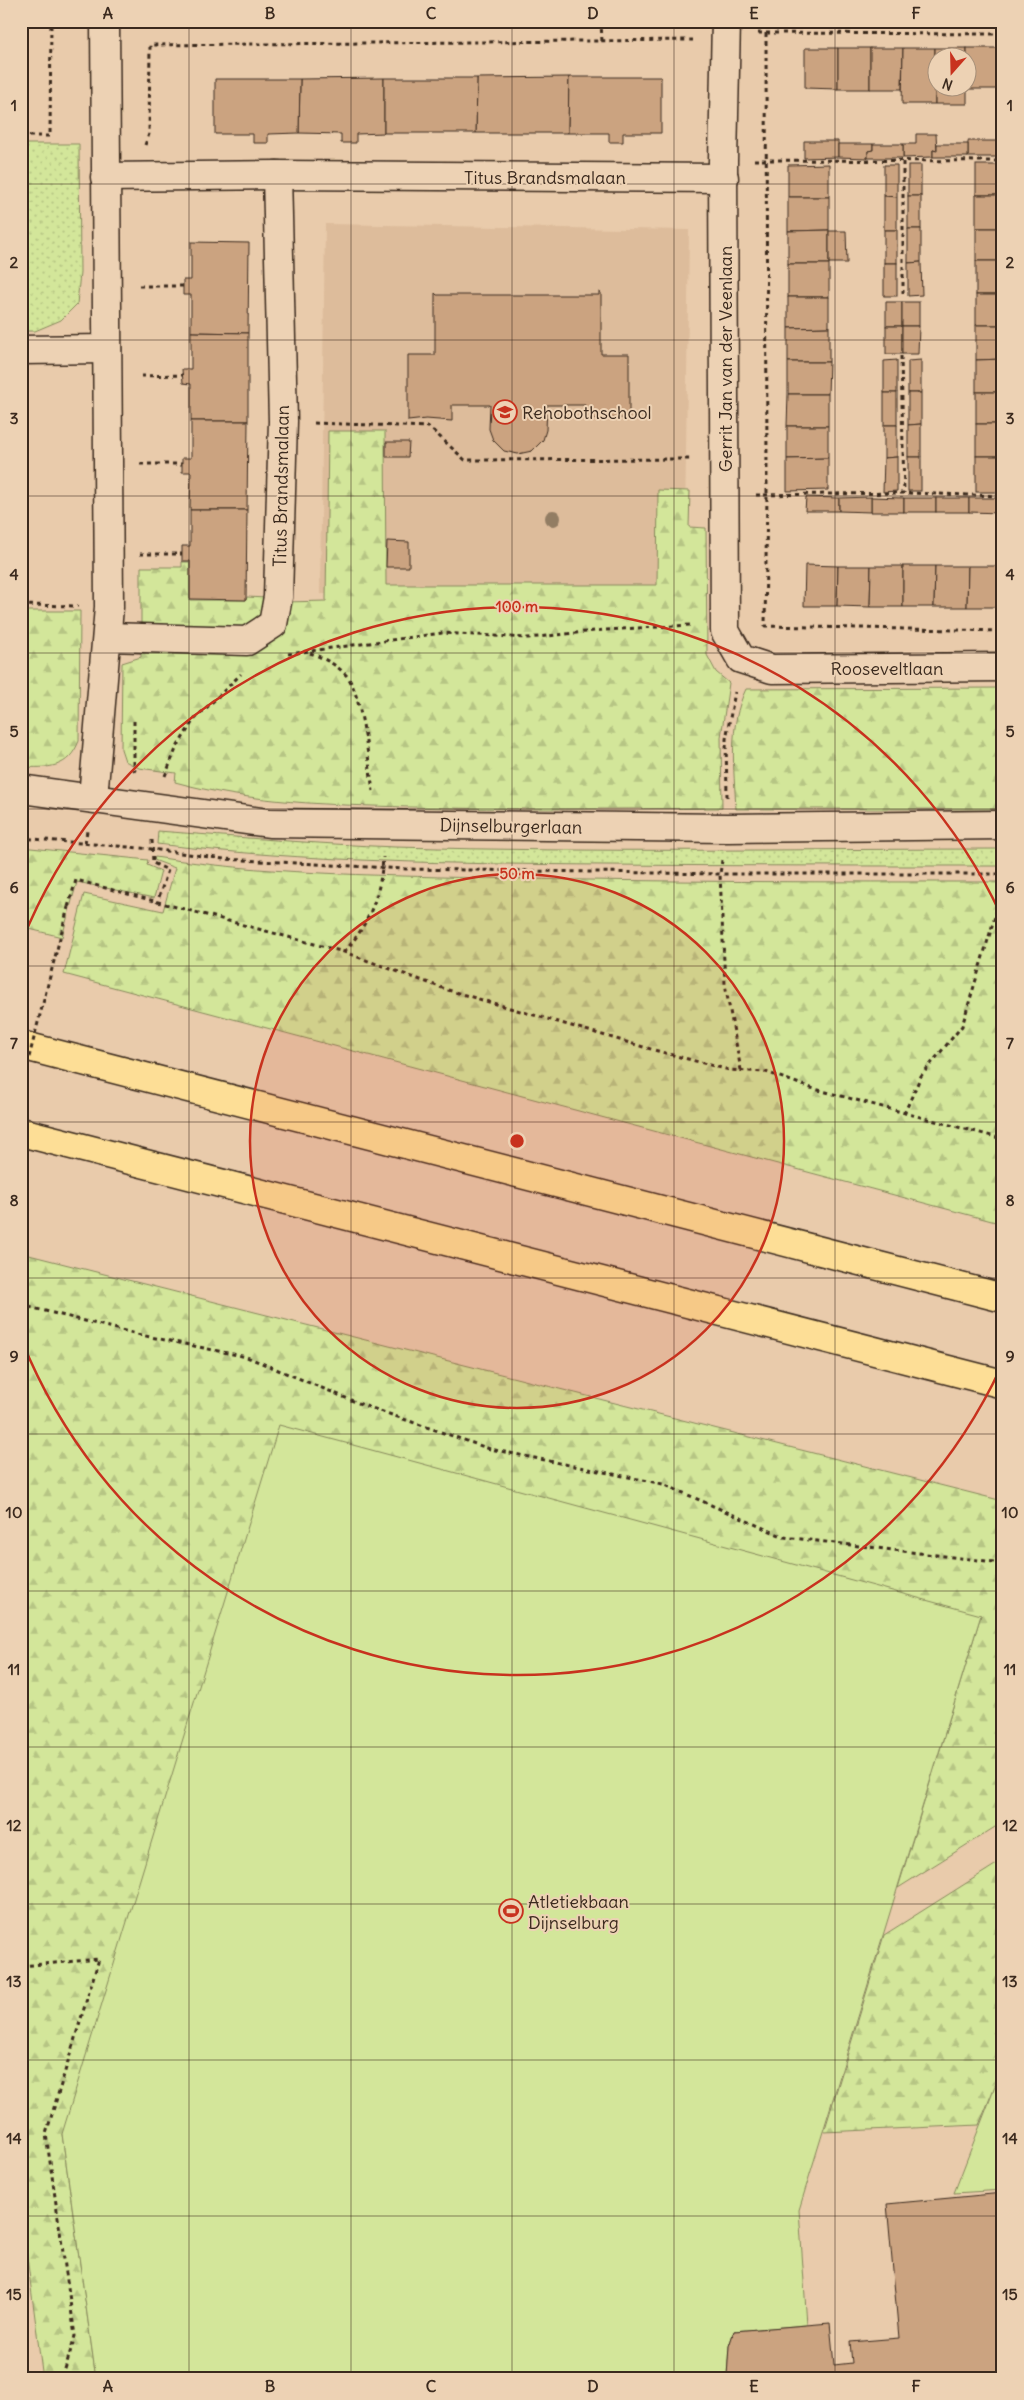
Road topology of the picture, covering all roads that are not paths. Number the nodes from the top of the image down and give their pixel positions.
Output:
1 (105, 21) edge
2 (726, 27) edge
3 (723, 169) junction
4 (277, 175) junction
5 (105, 177) junction
6 (106, 349) junction
7 (21, 350) edge
8 (106, 637) junction
9 (1003, 668) edge
10 (772, 669) joint
11 (21, 789) edge
12 (92, 798) junction
13 (1003, 825) edge
14 (21, 1045) edge
15 (21, 1132) edge
16 (1003, 1298) edge
17 (1003, 1384) edge

1 - 5 street
2 - 3 street, Gerrit Jan van der Veenlaan
3 - 4 street, Titus Brandsmalaan
3 - 10 street, Gerrit Jan van der Veenlaan
4 - 5 street, Titus Brandsmalaan
4 - 8 street, Titus Brandsmalaan
5 - 6 street
6 - 7 street
6 - 8 street
8 - 12 street
9 - 10 street, Rooseveltlaan
11 - 12 street, Dijnselburgerlaan
12 - 13 street, Dijnselburgerlaan
14 - 16 highway
15 - 17 highway

